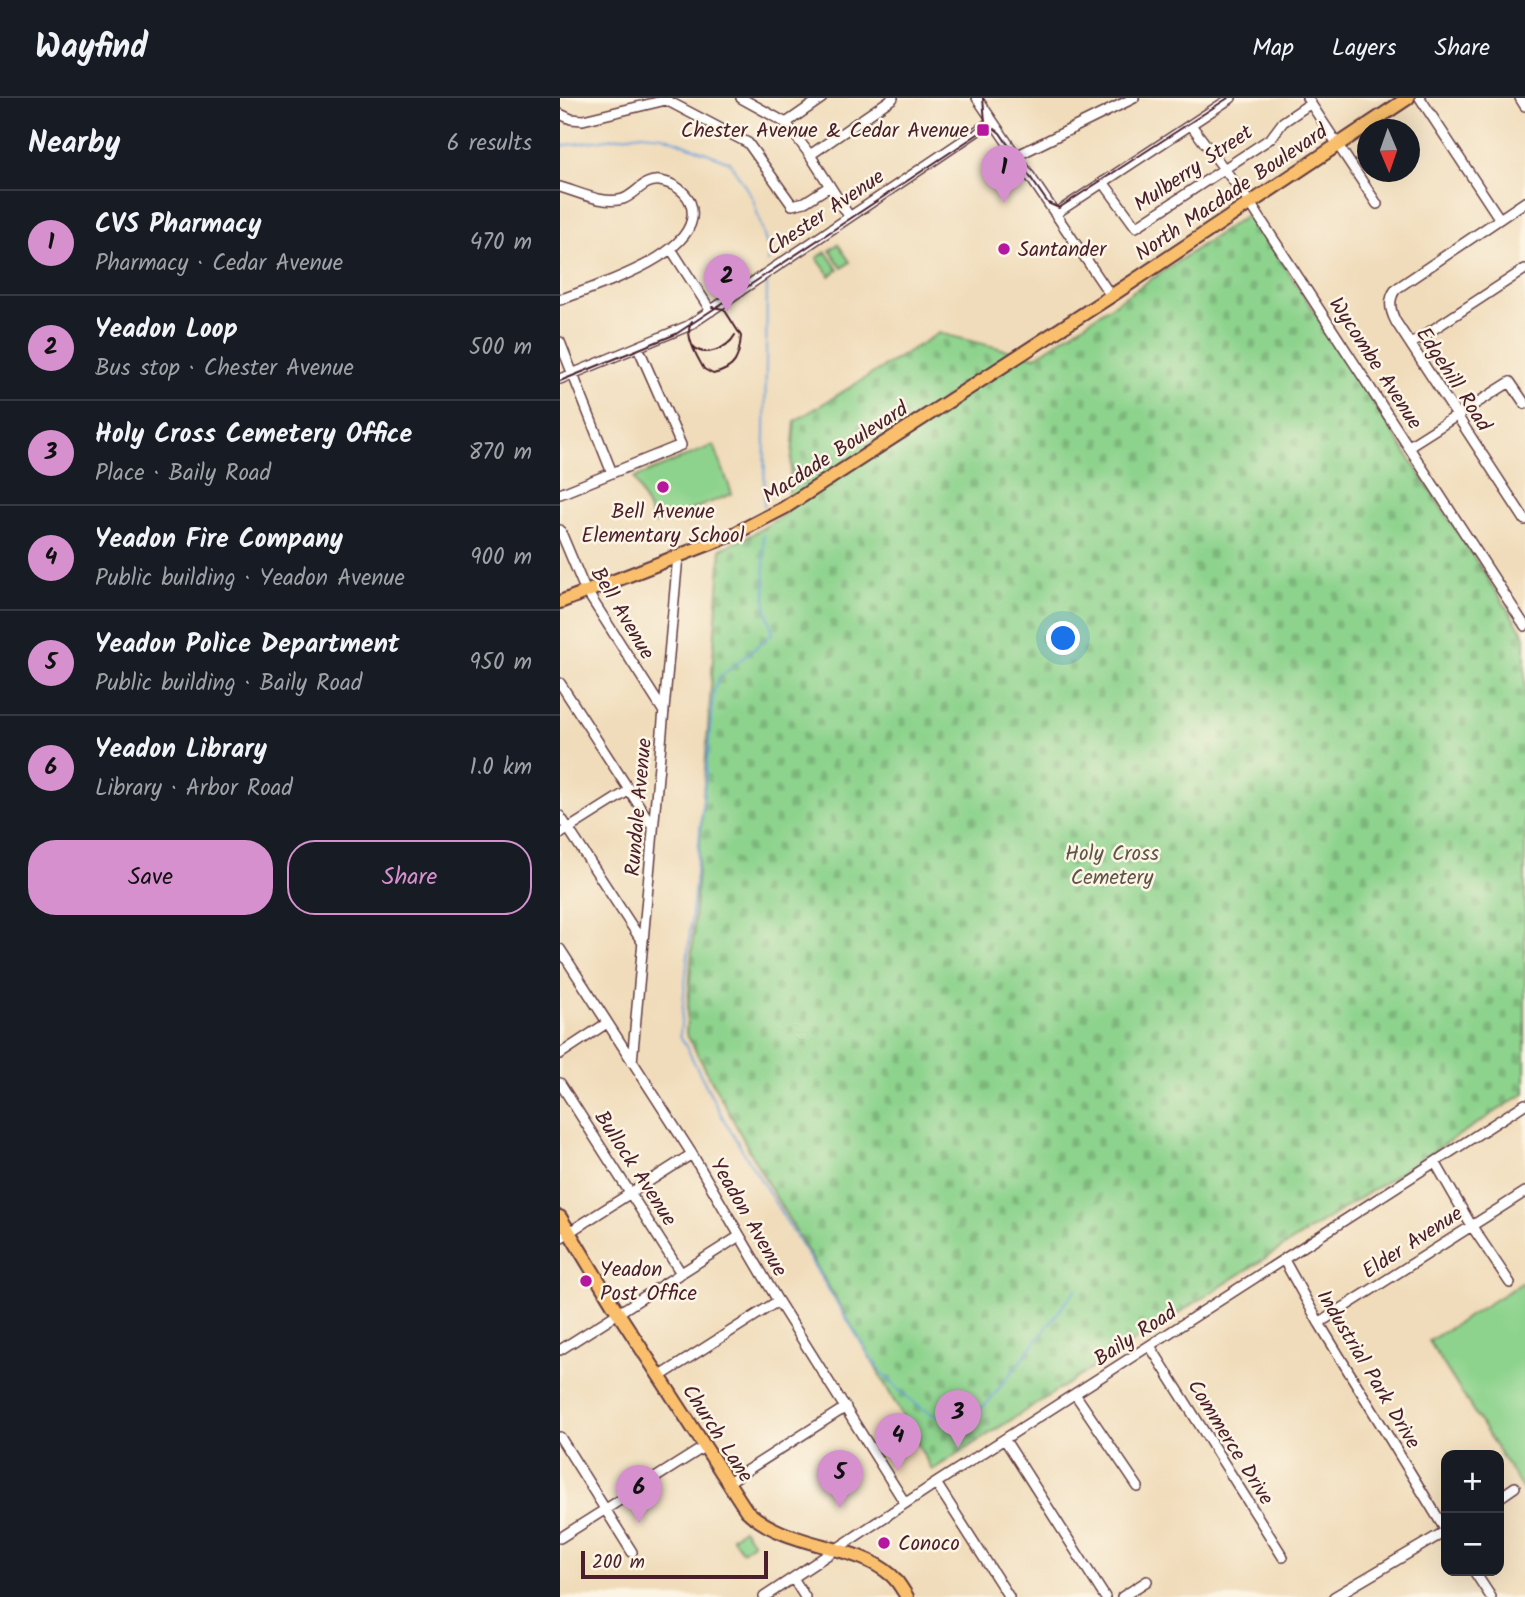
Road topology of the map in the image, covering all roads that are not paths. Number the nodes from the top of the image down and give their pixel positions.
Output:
1 (741, 98) edge
2 (822, 98) edge
3 (893, 98) edge
4 (977, 98) edge
5 (1134, 98) edge
6 (1231, 98) edge
7 (1408, 98) edge
8 (1420, 98) edge
9 (1520, 98) edge
10 (1309, 101) edge
11 (1393, 102) edge
12 (1525, 106) edge
13 (560, 114) edge
14 (992, 121) junction
15 (786, 123) junction
16 (1191, 125) junction
17 (1338, 145) junction
18 (810, 155) junction
19 (1017, 156) junction
20 (1225, 169) junction
21 (1103, 182) junction
22 (830, 186) junction
23 (560, 187) edge
24 (1525, 202) edge
25 (1251, 203) junction
26 (1377, 204) dead end
27 (1055, 214) junction
28 (849, 216) junction
29 (1499, 218) junction
30 (671, 249) junction
31 (1525, 269) edge
32 (1111, 296) junction
33 (560, 300) edge
34 (711, 311) junction
35 (560, 342) edge
36 (1411, 344) junction
37 (638, 348) junction
38 (573, 373) junction
39 (560, 379) edge
40 (1525, 404) edge
41 (1458, 415) junction
42 (1409, 446) junction
43 (612, 473) junction
44 (560, 494) edge
45 (1525, 520) edge
46 (560, 530) edge
47 (678, 556) junction
48 (587, 592) junction
49 (560, 603) edge
50 (1523, 621) edge
51 (560, 683) edge
52 (664, 712) junction
53 (628, 791) junction
54 (560, 816) edge
55 (653, 827) junction
56 (564, 832) edge
57 (646, 910) junction
58 (626, 918) junction
59 (643, 943) junction
60 (560, 949) edge
61 (607, 1023) junction
62 (635, 1031) junction
63 (614, 1035) junction
64 (560, 1054) edge
65 (632, 1062) junction
66 (560, 1083) edge
67 (1525, 1104) edge
68 (692, 1154) junction
69 (1435, 1161) junction
70 (632, 1192) junction
71 (1525, 1192) edge
72 (560, 1217) edge
73 (1472, 1225) junction
74 (565, 1235) edge
75 (738, 1237) junction
76 (1284, 1260) junction
77 (681, 1273) junction
78 (1510, 1283) dead end
79 (778, 1301) junction
80 (618, 1313) junction
81 (1319, 1323) junction
82 (1150, 1346) junction
83 (560, 1350) edge
84 (659, 1377) junction
85 (1075, 1394) junction
86 (846, 1407) junction
87 (560, 1437) edge
88 (1005, 1440) junction
89 (704, 1447) junction
90 (727, 1483) junction
91 (936, 1483) junction
92 (1138, 1487) dead end
93 (1515, 1488) dead end
94 (1504, 1495) edge
95 (905, 1503) junction
96 (605, 1510) junction
97 (1441, 1523) edge
98 (1441, 1534) edge
99 (560, 1538) edge
100 (835, 1550) junction
101 (632, 1552) dead end
102 (1283, 1557) dead end
103 (1477, 1576) edge
104 (793, 1578) junction
105 (1146, 1581) dead end
106 (764, 1597) edge
107 (805, 1597) edge
108 (907, 1597) edge
109 (1009, 1597) edge
110 (1105, 1597) edge
111 (1122, 1597) edge
112 (1334, 1597) edge
113 (1492, 1597) edge

1 - 15 street
2 - 15 street
3 - 18 street
4 - 14 street
5 - 19 street
6 - 16 street
7 - 11 main road, North Macdade Boulevard
8 - 29 street
9 - 12 street
10 - 17 street
10 - 20 street, Mulberry Street
11 - 17 main road, North Macdade Boulevard
13 - 22 street
14 - 19 street
14 - 28 street, Chester Avenue
15 - 18 street
16 - 20 street, Wycombe Avenue
16 - 21 street
17 - 25 main road, North Macdade Boulevard
17 - 26 street
18 - 22 street
19 - 27 street
20 - 21 street, Mulberry Street
20 - 25 street, Wycombe Avenue
21 - 27 street
22 - 28 street
23 - 30 street
24 - 29 street
25 - 32 main road, North Macdade Boulevard
25 - 42 street, Wycombe Avenue
27 - 32 street
28 - 34 street, Chester Avenue
29 - 36 street, Edgehill Road
30 - 33 street
30 - 34 street
31 - 36 street
32 - 47 main road, Macdade Boulevard
34 - 37 street, Chester Avenue
35 - 38 street
36 - 41 street, Edgehill Road
37 - 38 street, Chester Avenue
37 - 43 street
38 - 39 street, Chester Avenue
38 - 43 street
40 - 41 street
41 - 42 street
41 - 45 street, Edgehill Road
42 - 50 street, Wycombe Avenue
43 - 44 street
46 - 48 street, Bell Avenue
47 - 48 main road, Macdade Boulevard
47 - 52 street, Rundale Avenue
48 - 49 main road, Macdade Boulevard
48 - 52 street, Bell Avenue
51 - 53 street
52 - 55 street, Rundale Avenue
53 - 55 street
53 - 56 street
54 - 56 street
55 - 57 street, Rundale Avenue
56 - 58 street
57 - 58 street
57 - 59 street, Rundale Avenue
58 - 59 street
59 - 62 street, Rundale Avenue
60 - 61 street, Yeadon Avenue
61 - 63 street, Yeadon Avenue
61 - 64 street
62 - 63 street
62 - 65 street, Rundale Avenue
63 - 65 street, Yeadon Avenue
65 - 68 street, Yeadon Avenue
66 - 70 street, Bullock Avenue
67 - 69 street, Baily Road
68 - 70 street
68 - 75 street, Yeadon Avenue
69 - 73 street
69 - 76 street, Baily Road
70 - 74 street
70 - 77 street, Bullock Avenue
71 - 73 street, Elder Avenue
72 - 74 main road, Church Lane
73 - 78 street
73 - 81 street, Elder Avenue
74 - 80 main road, Church Lane
75 - 77 street
75 - 79 street, Yeadon Avenue
76 - 81 street, Industrial Park Drive
76 - 82 street, Baily Road
77 - 80 street
79 - 84 street
79 - 86 street, Yeadon Avenue
80 - 83 street
80 - 84 main road, Church Lane
81 - 97 street, Industrial Park Drive
82 - 85 street, Baily Road
82 - 102 street, Commerce Drive
84 - 89 main road, Church Lane
85 - 88 street, Baily Road
85 - 92 street
86 - 90 street
86 - 95 street, Yeadon Avenue
87 - 96 street
88 - 91 street, Baily Road
88 - 110 street
89 - 90 main road, Church Lane
89 - 96 street
90 - 100 main road, Church Lane
91 - 95 street, Baily Road
91 - 109 street
93 - 94 street
95 - 100 street, Baily Road
96 - 99 street
96 - 101 street
98 - 112 street
100 - 104 street, Baily Road
100 - 108 main road, Church Lane
103 - 113 street
104 - 106 street, Baily Road
104 - 107 street
105 - 111 street

